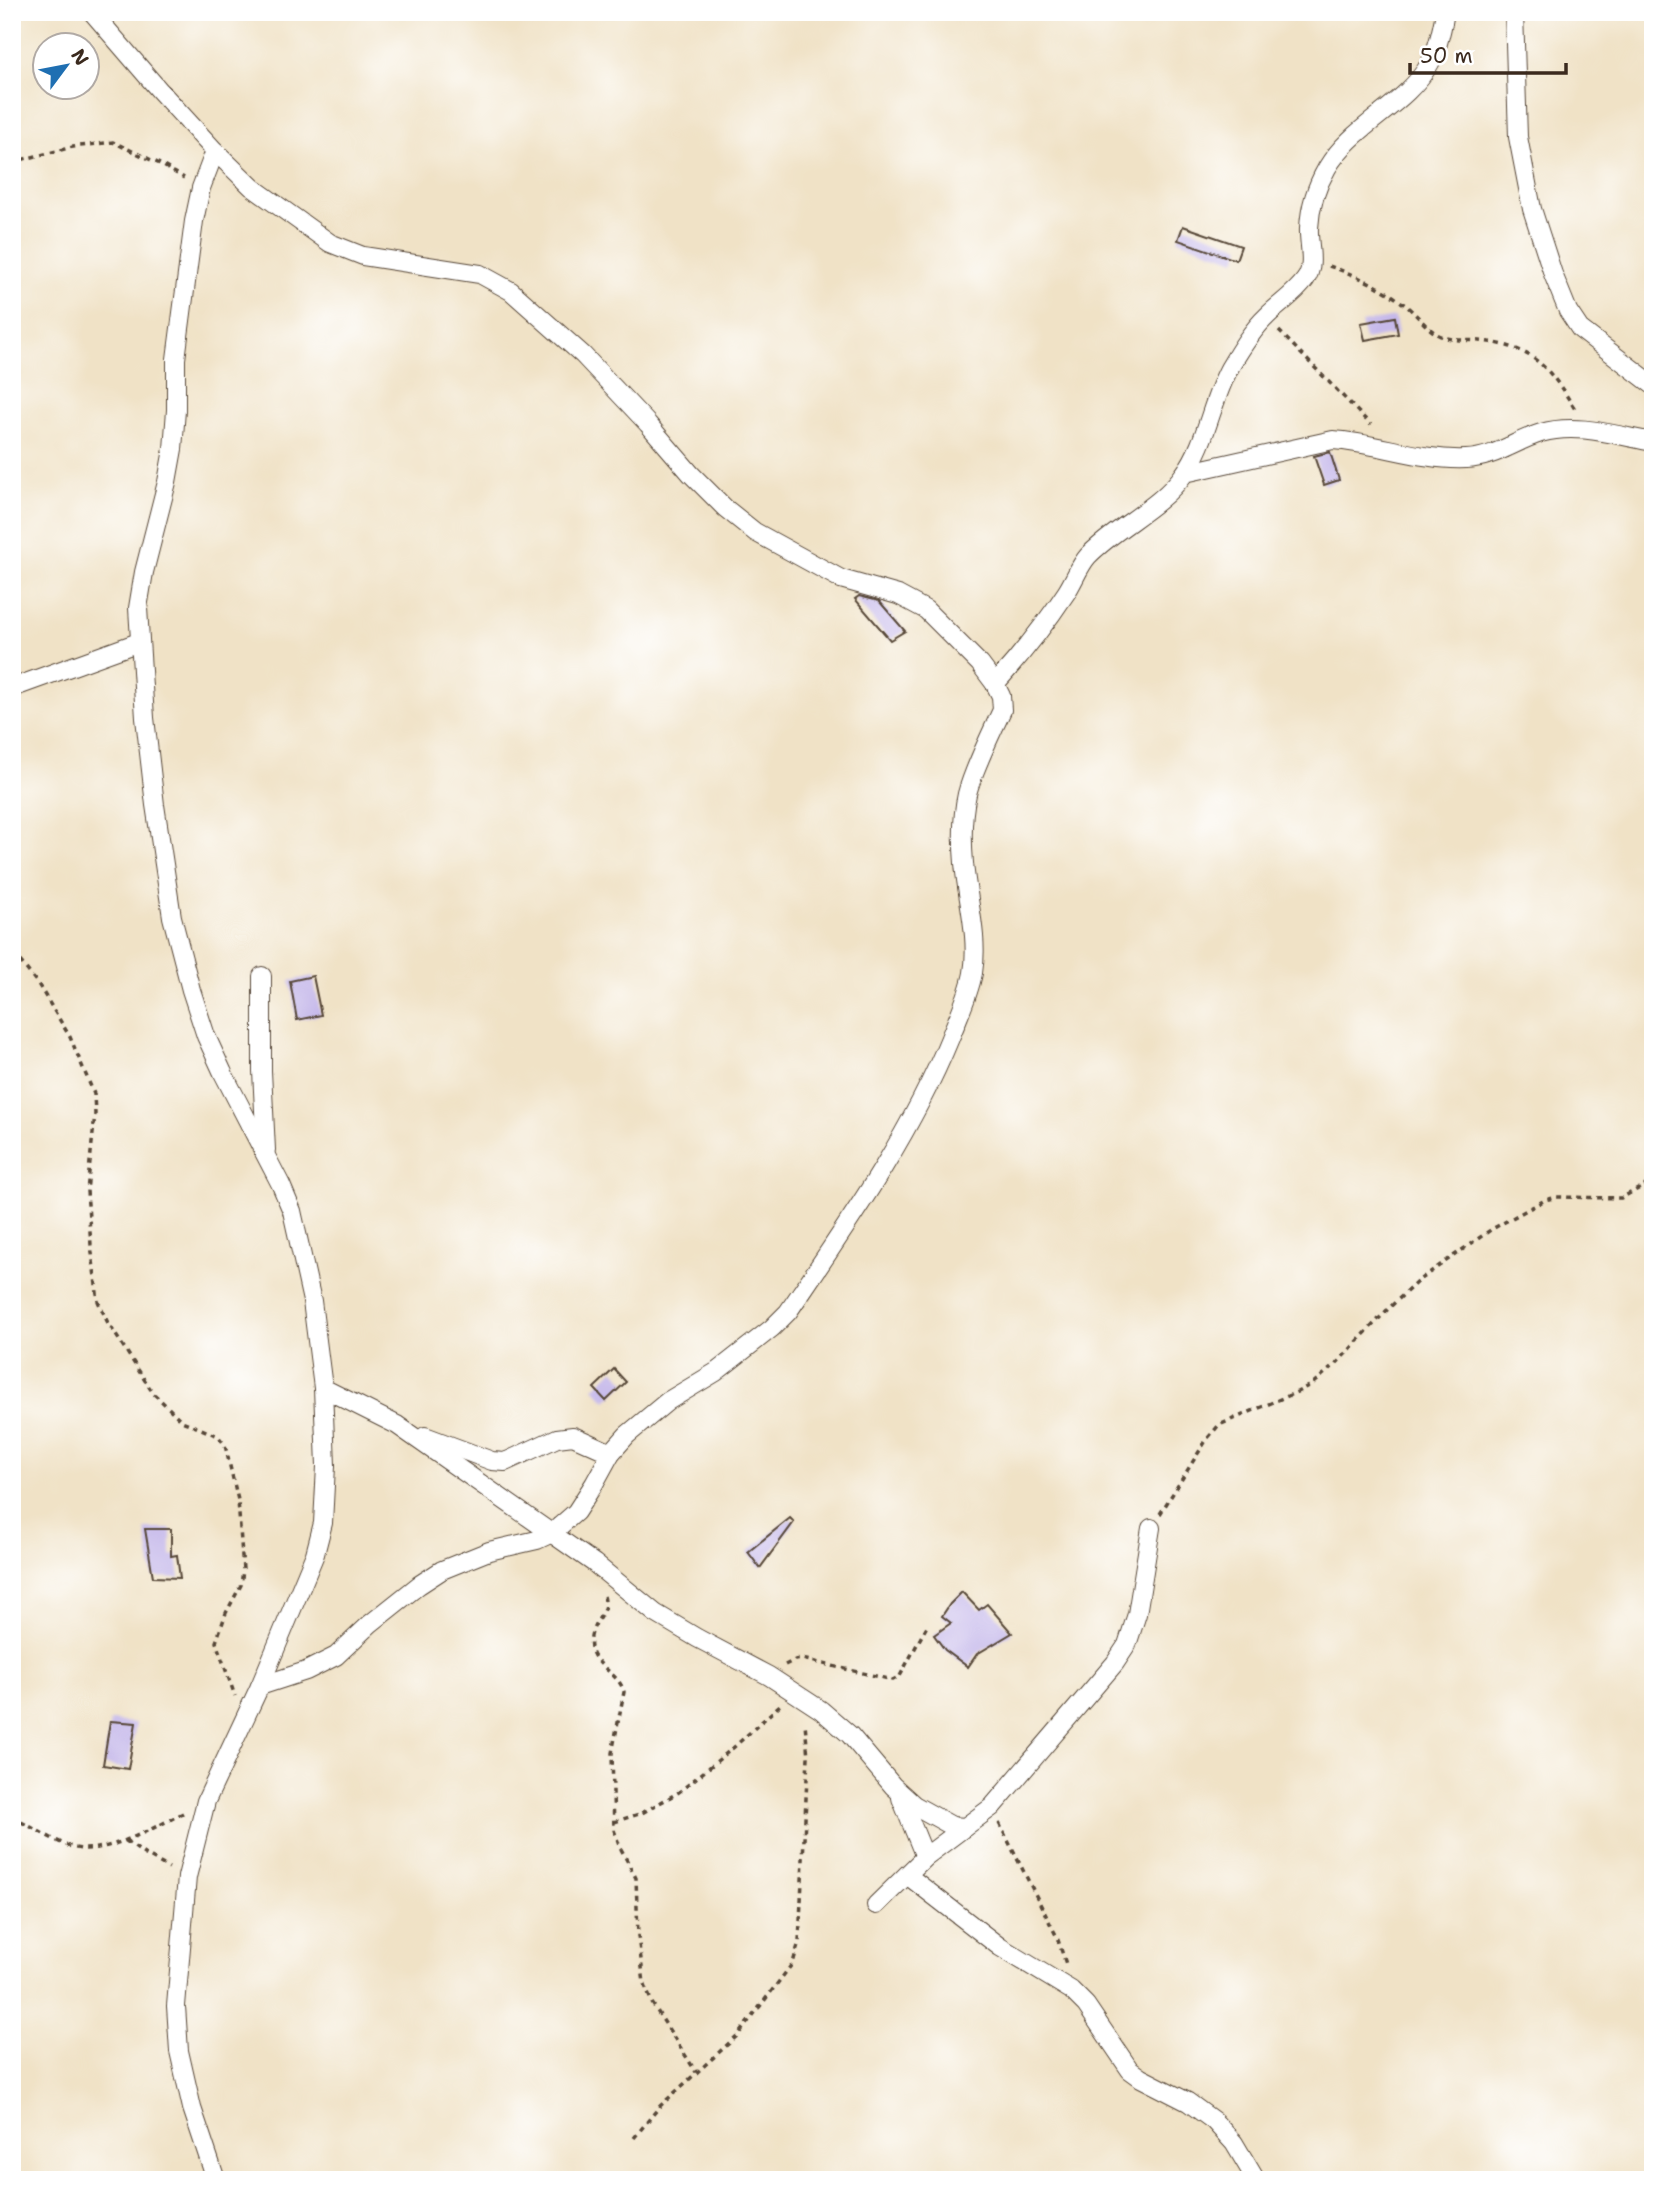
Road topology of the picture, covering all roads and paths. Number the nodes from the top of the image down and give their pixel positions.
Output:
1 (92, 12) edge
2 (1444, 12) edge
3 (1514, 12) edge
4 (215, 151) junction
5 (12, 162) edge
6 (201, 188) junction
7 (1311, 259) junction
8 (1265, 317) junction
9 (1653, 385) edge
10 (1587, 430) junction
11 (1653, 442) edge
12 (1388, 448) junction
13 (1185, 473) junction
14 (139, 642) junction
15 (995, 684) junction
16 (12, 688) edge
17 (12, 955) edge
18 (262, 976) dead end
19 (267, 1157) junction
20 (1653, 1181) edge
21 (324, 1388) junction
22 (397, 1425) junction
23 (611, 1453) junction
24 (1152, 1528) joint
25 (552, 1533) junction
26 (594, 1563) junction
27 (928, 1624) dead end
28 (769, 1676) junction
29 (260, 1686) junction
30 (796, 1694) junction
31 (244, 1721) junction
32 (893, 1786) junction
33 (206, 1801) junction
34 (992, 1807) junction
35 (12, 1818) edge
36 (614, 1822) junction
37 (965, 1828) junction
38 (126, 1841) junction
39 (925, 1857) junction
40 (906, 1875) junction
41 (187, 1877) junction
42 (876, 1905) dead end
43 (1071, 1990) junction
44 (696, 2072) junction
45 (634, 2138) dead end
46 (216, 2180) edge
47 (1256, 2180) edge

1 - 4 street
2 - 7 street
3 - 9 street
4 - 6 street
4 - 15 street
5 - 6 path
6 - 14 street
7 - 8 street
7 - 10 path
8 - 12 path
8 - 13 street
10 - 11 street
10 - 12 street
12 - 13 street
13 - 15 street
14 - 16 street
14 - 19 street
15 - 23 street
17 - 31 path
18 - 19 street
19 - 21 street
20 - 24 path
21 - 22 street
21 - 29 street
22 - 23 street
22 - 25 street
23 - 25 street
24 - 34 street
25 - 26 street
25 - 29 street
26 - 28 street
26 - 36 path
27 - 28 path
28 - 30 street
29 - 31 street
30 - 32 street
30 - 36 path
30 - 44 path
31 - 33 street
32 - 37 street
32 - 39 street
33 - 38 path
33 - 41 street
34 - 37 street
34 - 43 path
35 - 38 path
36 - 44 path
37 - 39 street
38 - 41 path
39 - 40 street
40 - 42 street
40 - 43 street
41 - 46 street
43 - 47 street
44 - 45 path

